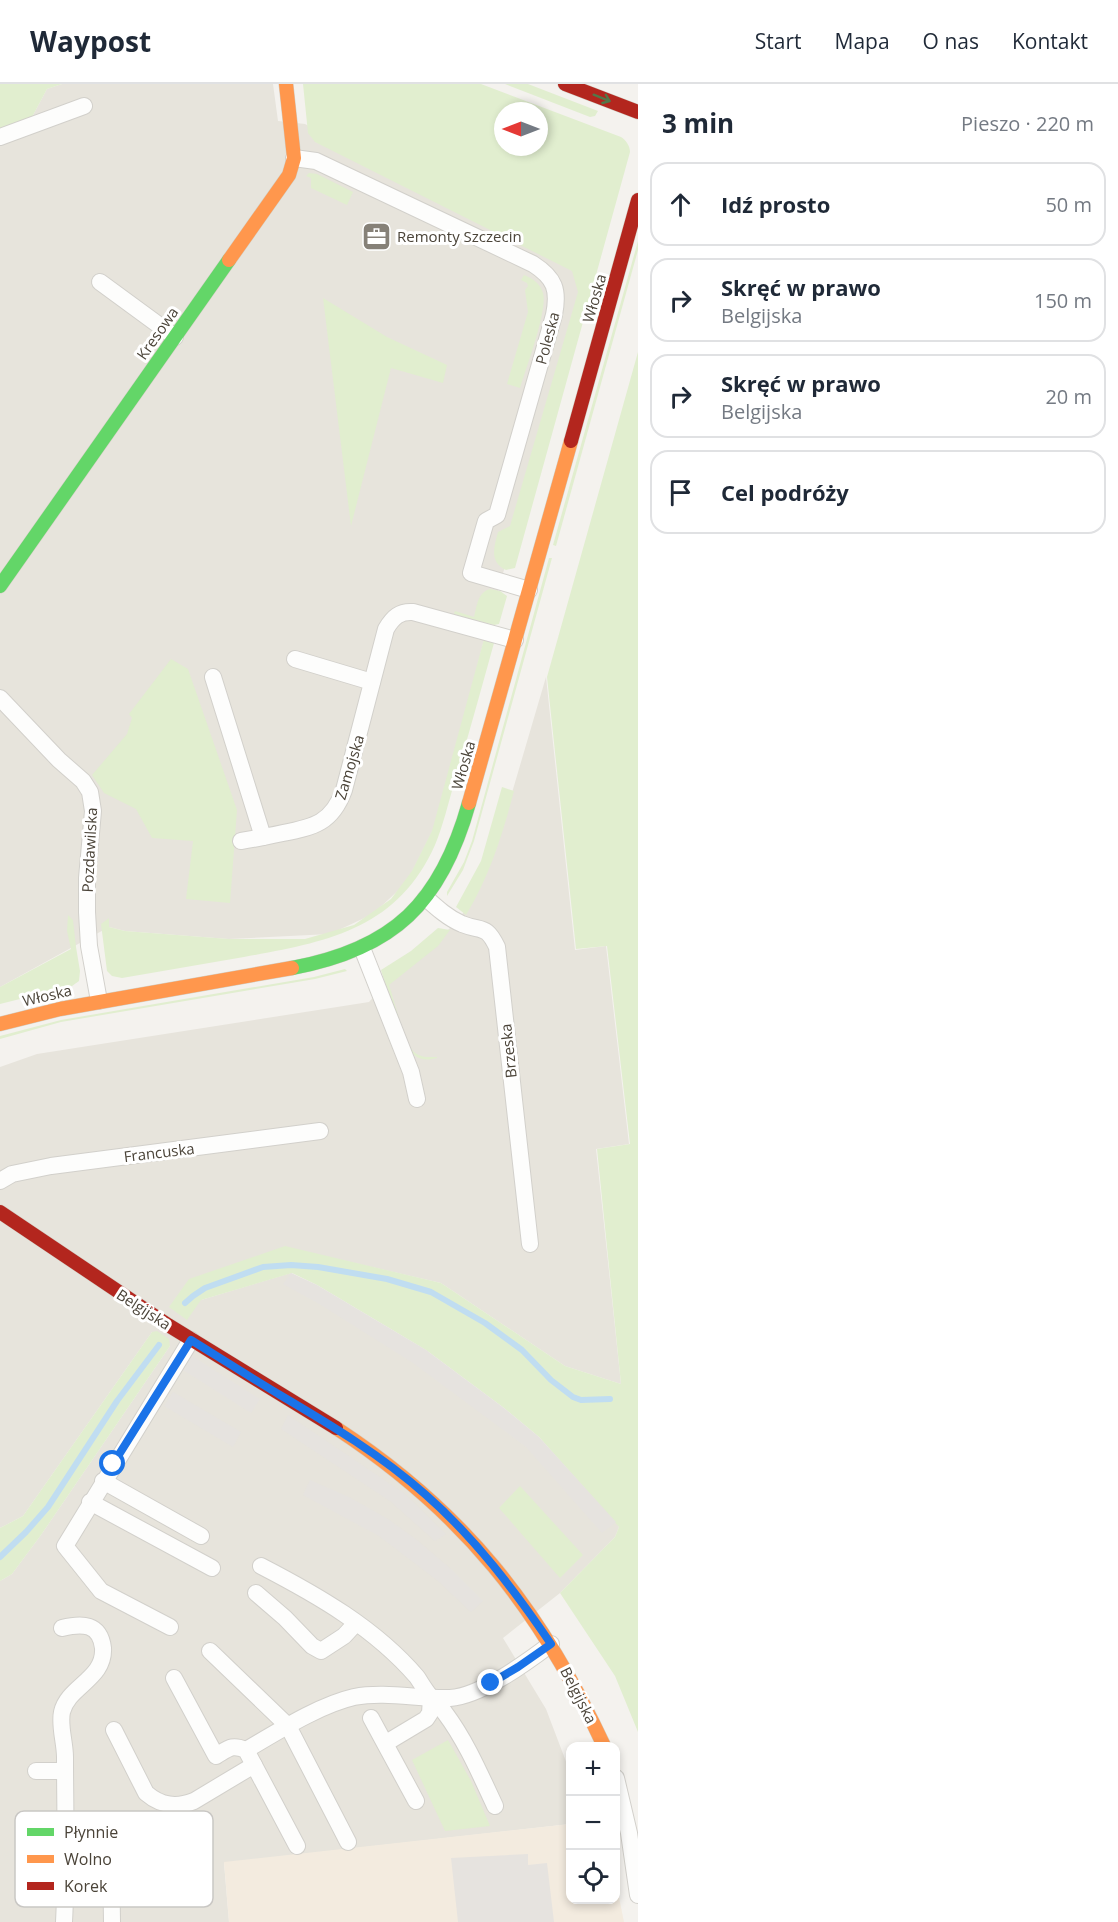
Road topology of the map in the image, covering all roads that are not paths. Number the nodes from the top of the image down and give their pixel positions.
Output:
1 (286, 84) edge
2 (565, 84) edge
3 (84, 106) dead end
4 (638, 112) edge
5 (0, 137) edge
6 (294, 158) junction
7 (638, 200) edge
8 (100, 282) dead end
9 (175, 337) junction
10 (0, 586) edge
11 (529, 590) junction
12 (515, 640) junction
13 (295, 659) dead end
14 (213, 677) dead end
15 (372, 682) junction
16 (0, 698) edge
17 (263, 837) junction
18 (241, 842) dead end
19 (426, 898) junction
20 (362, 948) junction
21 (99, 1001) junction
22 (0, 1024) edge
23 (417, 1099) dead end
24 (320, 1131) dead end
25 (0, 1181) edge
26 (0, 1212) edge
27 (530, 1244) dead end
28 (191, 1340) junction
29 (103, 1481) junction
30 (90, 1502) junction
31 (201, 1536) dead end
32 (261, 1566) dead end
33 (212, 1568) dead end
34 (256, 1593) dead end
35 (356, 1623) junction
36 (170, 1627) dead end
37 (62, 1628) dead end
38 (551, 1644) junction
39 (210, 1651) dead end
40 (174, 1678) dead end
41 (431, 1698) junction
42 (371, 1718) dead end
43 (288, 1726) junction
44 (114, 1730) dead end
45 (602, 1742) edge
46 (386, 1743) junction
47 (250, 1757) junction
48 (36, 1771) dead end
49 (65, 1771) junction
50 (620, 1796) edge
51 (416, 1801) dead end
52 (495, 1806) dead end
53 (65, 1811) edge
54 (348, 1842) dead end
55 (297, 1846) dead end
56 (638, 1895) edge
57 (64, 1907) edge
58 (112, 1907) edge
59 (64, 1922) edge
60 (112, 1922) edge

1 - 6 street
2 -> 4 street
3 - 5 street
6 - 9 street, Kresowa
6 - 11 street, Poleska
7 - 11 street, Włoska
8 - 9 street
9 - 10 street, Kresowa
11 - 12 street, Włoska
12 - 15 street, Zamojska
12 - 19 street, Włoska
13 - 15 street
14 - 17 street
15 - 17 street, Zamojska
16 - 21 street, Pozdawilska
17 - 18 street, Zamojska
19 - 20 street, Włoska
19 - 27 street, Brzeska
20 - 21 street, Włoska
20 - 23 street
21 - 22 street, Włoska
24 - 25 street, Francuska
26 - 28 street, Belgijska
28 - 29 street
28 - 38 street, Belgijska
29 - 30 street
29 - 31 street
30 - 33 street
30 - 36 street
32 - 35 street
34 - 35 street
35 - 41 street
37 - 49 street
38 - 41 street
38 - 45 street, Belgijska
39 - 43 street
40 - 47 street
41 - 43 street
41 - 46 street
41 - 52 street
42 - 46 street
43 - 47 street
43 - 54 street
44 - 47 street
46 - 51 street
47 - 55 street
48 - 49 street
49 - 53 street
50 - 56 street
57 - 59 street
58 - 60 street

